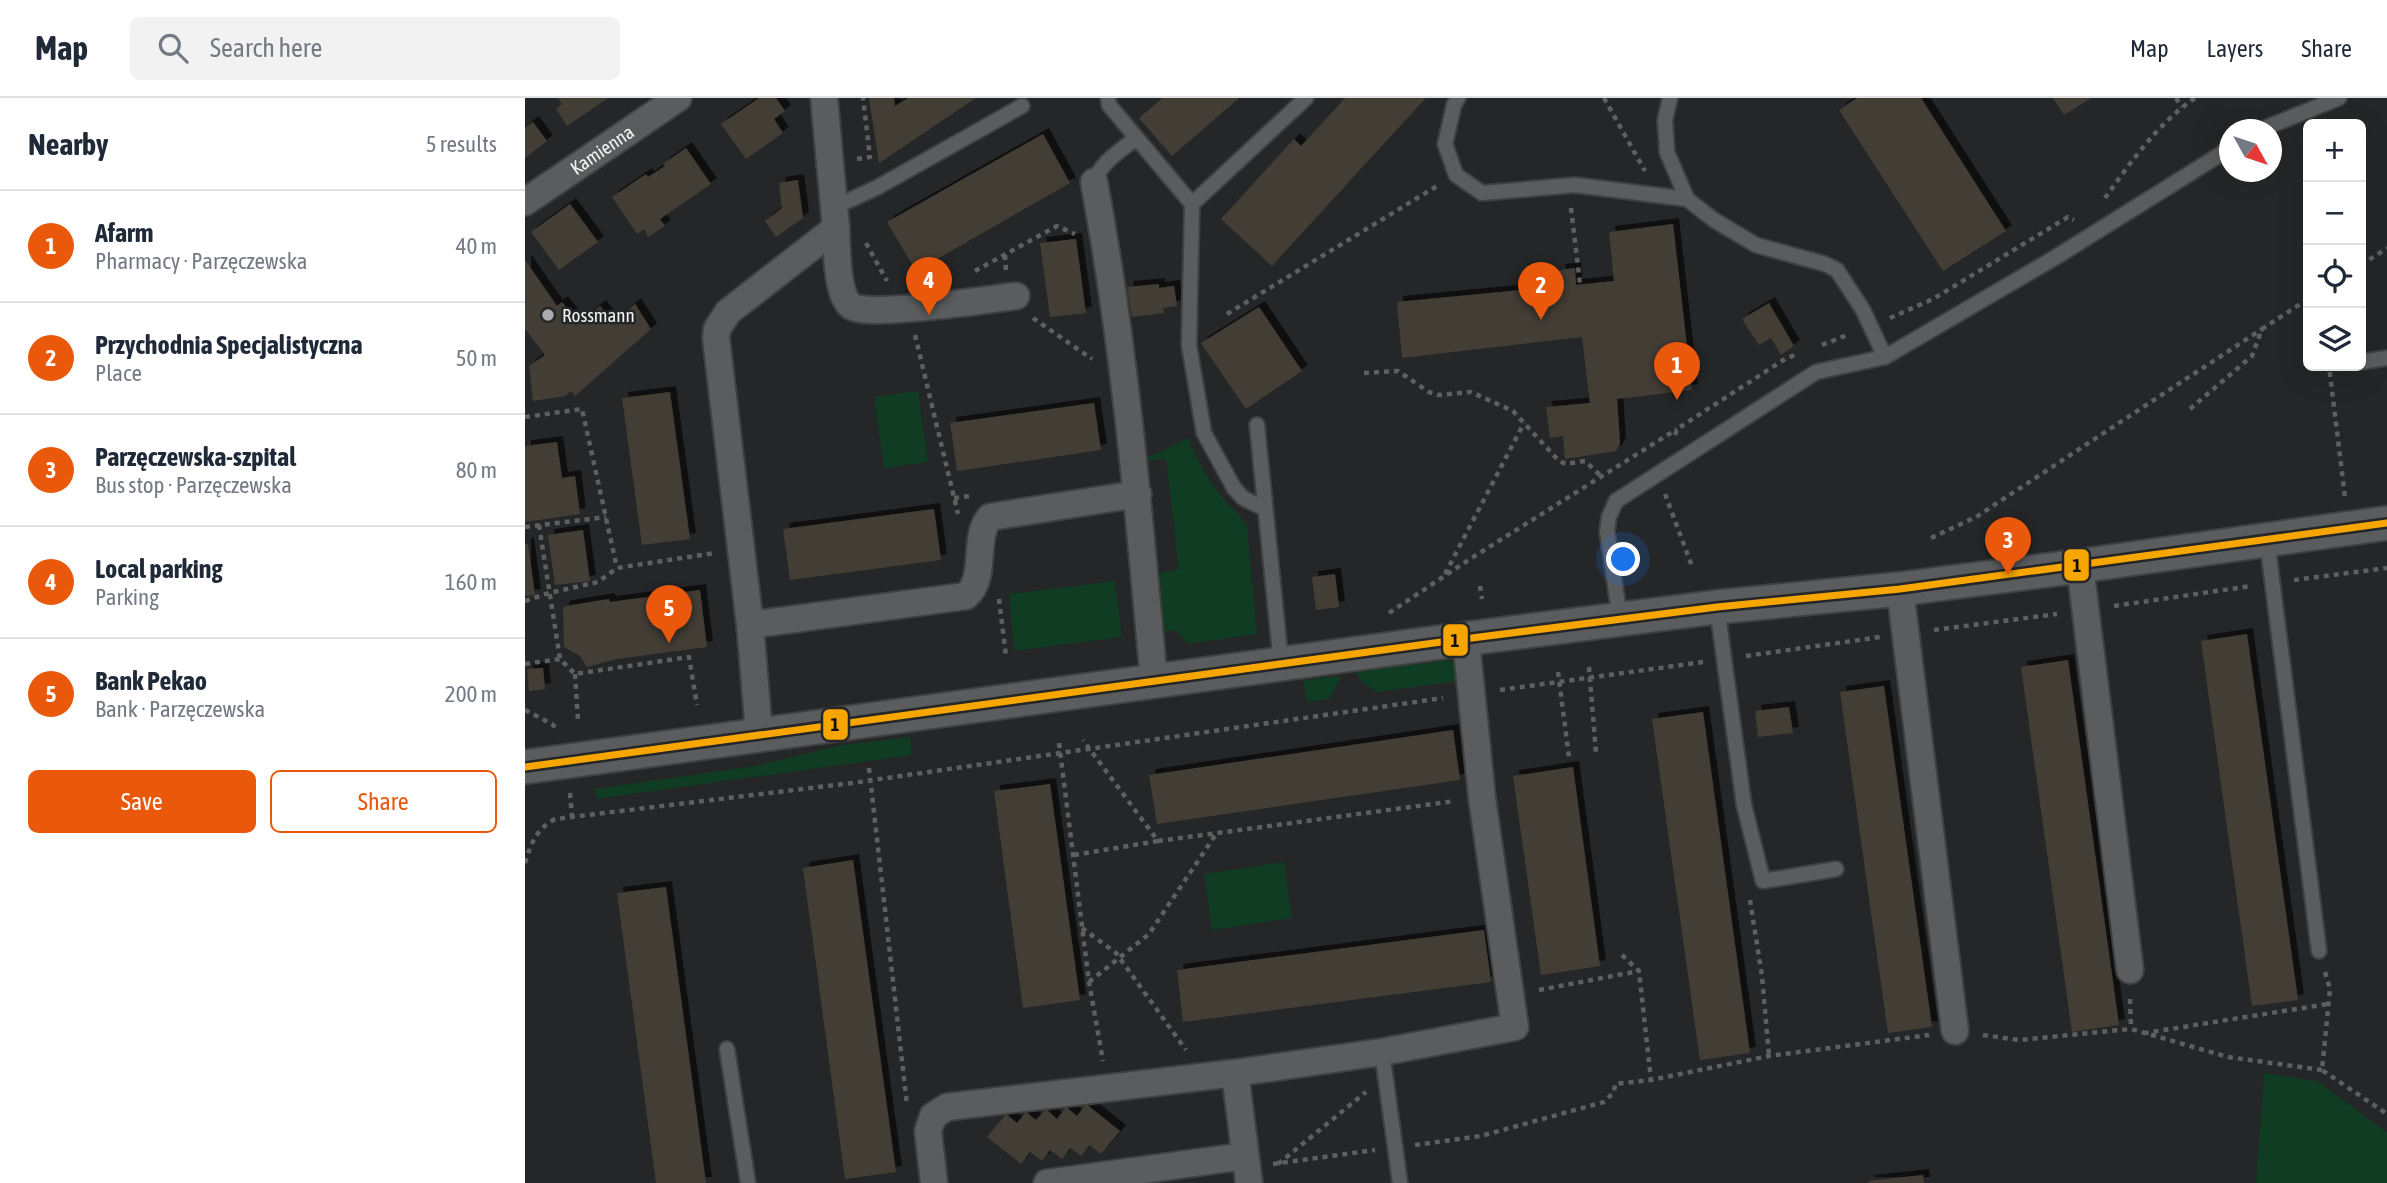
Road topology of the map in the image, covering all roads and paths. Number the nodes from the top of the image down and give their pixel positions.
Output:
1 (678, 98) edge
2 (824, 98) edge
3 (1108, 98) edge
4 (1306, 98) edge
5 (1458, 98) edge
6 (1604, 98) edge
7 (1670, 98) edge
8 (2176, 98) edge
9 (2195, 98) edge
10 (2339, 98) edge
11 (1022, 106) dead end
12 (2182, 107) junction
13 (2282, 121) edge
14 (1136, 138) junction
15 (2219, 155) edge
16 (1456, 175) junction
17 (1094, 182) joint
18 (1569, 186) junction
19 (1658, 194) junction
20 (1687, 199) junction
21 (525, 202) edge
22 (833, 202) junction
23 (1192, 204) junction
24 (2100, 204) dead end
25 (2084, 219) dead end
26 (836, 228) junction
27 (1107, 248) junction
28 (2387, 248) edge
29 (2366, 262) edge
30 (968, 275) dead end
31 (1580, 284) dead end
32 (1016, 296) dead end
33 (2303, 302) edge
34 (904, 309) junction
35 (1227, 314) dead end
36 (1033, 317) dead end
37 (1870, 327) junction
38 (2262, 329) junction
39 (1817, 347) dead end
40 (1806, 351) dead end
41 (1885, 357) junction
42 (2387, 358) edge
43 (2366, 361) edge
44 (1100, 368) dead end
45 (2330, 371) edge
46 (1364, 373) dead end
47 (2190, 409) dead end
48 (525, 417) edge
49 (1524, 422) junction
50 (1257, 425) dead end
51 (1677, 429) junction
52 (1669, 465) junction
53 (1601, 477) junction
54 (1138, 494) junction
55 (981, 495) dead end
56 (954, 498) junction
57 (1265, 509) junction
58 (606, 517) junction
59 (958, 522) dead end
60 (2387, 523) edge
61 (539, 525) junction
62 (525, 527) edge
63 (2349, 528) junction
64 (1931, 538) dead end
65 (2267, 540) junction
66 (719, 552) dead end
67 (2080, 566) junction
68 (617, 568) junction
69 (1693, 569) dead end
70 (1445, 575) junction
71 (1480, 586) dead end
72 (1900, 589) junction
73 (549, 593) junction
74 (1482, 599) dead end
75 (525, 601) edge
76 (1717, 607) junction
77 (1389, 613) dead end
78 (1620, 619) junction
79 (750, 625) junction
80 (1466, 640) junction
81 (560, 659) junction
82 (525, 664) edge
83 (1281, 665) junction
84 (1589, 667) dead end
85 (1558, 672) dead end
86 (575, 674) junction
87 (1154, 682) junction
88 (697, 705) dead end
89 (525, 710) edge
90 (578, 720) dead end
91 (560, 733) dead end
92 (759, 733) junction
93 (1083, 740) dead end
94 (1059, 743) dead end
95 (1596, 752) dead end
96 (1569, 757) dead end
97 (525, 767) edge
98 (869, 768) dead end
99 (1482, 798) junction
100 (1217, 833) junction
101 (1158, 841) junction
102 (1073, 855) junction
103 (1836, 869) dead end
104 (1082, 928) junction
105 (2319, 951) joint
106 (1622, 955) dead end
107 (1120, 958) junction
108 (2130, 970) dead end
109 (1639, 971) junction
110 (1089, 982) junction
111 (1510, 996) junction
112 (2329, 1004) junction
113 (1955, 1031) junction
114 (2145, 1033) junction
115 (727, 1049) dead end
116 (1192, 1059) dead end
117 (1384, 1064) junction
118 (1104, 1068) dead end
119 (2322, 1070) junction
120 (1235, 1073) junction
121 (1651, 1080) junction
122 (2387, 1114) edge
123 (909, 1116) dead end
124 (1395, 1148) junction
125 (1278, 1164) junction
126 (1247, 1169) edge
127 (748, 1183) edge
128 (934, 1183) edge
129 (1047, 1183) edge
130 (1400, 1183) edge

1 - 21 street, Kamienna
2 - 22 street
3 - 14 lane
4 - 23 lane
5 - 16 lane
6 - 19 path
7 - 20 lane
8 - 12 path
9 - 12 path
10 - 13 lane
11 - 22 lane
12 - 24 path
14 - 17 lane
14 - 23 lane
15 - 41 lane
16 - 18 lane
16 - 35 path
17 - 27 street
18 - 19 lane
18 - 31 path
19 - 20 lane
20 - 37 lane
22 - 26 street
23 - 57 lane
25 - 37 path
26 - 34 street
26 - 79 street
27 - 30 path
27 - 54 street
28 - 29 path
32 - 34 street
33 - 38 path
34 - 56 path
36 - 44 path
37 - 39 path
37 - 41 lane
38 - 47 path
38 - 64 path
40 - 51 path
41 - 52 lane
42 - 43 lane
45 - 63 path
46 - 49 path
48 - 58 path
49 - 53 path
49 - 70 path
50 - 57 lane
51 - 52 path
51 - 53 path
52 - 69 path
52 - 78 lane
53 - 70 path
54 - 79 street
54 - 87 street
55 - 56 path
56 - 59 path
57 - 83 lane
58 - 61 path
58 - 68 path
60 - 63 street
61 - 62 path
61 - 73 path
63 - 65 street
65 - 67 street
65 - 105 lane
66 - 68 path
67 - 72 street
67 - 108 street
68 - 73 path
70 - 77 path
71 - 74 path
72 - 76 street
72 - 113 street
73 - 75 path
73 - 81 path
76 - 78 street
76 - 103 lane
78 - 80 street
79 - 92 street
80 - 83 street
80 - 99 street
81 - 82 path
81 - 86 path
83 - 87 street
84 - 95 path
85 - 96 path
86 - 88 path
86 - 90 path
87 - 92 street
89 - 91 path
92 - 97 street
93 - 101 path
94 - 102 path
98 - 123 path
99 - 100 path
99 - 111 street
100 - 101 path
100 - 107 path
101 - 102 path
102 - 104 path
104 - 107 path
104 - 110 path
105 - 112 path
106 - 109 path
107 - 110 path
107 - 116 path
109 - 111 path
109 - 121 path
110 - 118 path
111 - 117 street
112 - 114 path
112 - 119 path
113 - 114 path
113 - 121 path
114 - 119 path
115 - 127 lane
117 - 120 street
117 - 124 lane
117 - 125 path
119 - 122 path
120 - 126 street
120 - 128 street
121 - 124 path
124 - 125 path
124 - 130 lane
125 - 126 path
126 - 129 street

